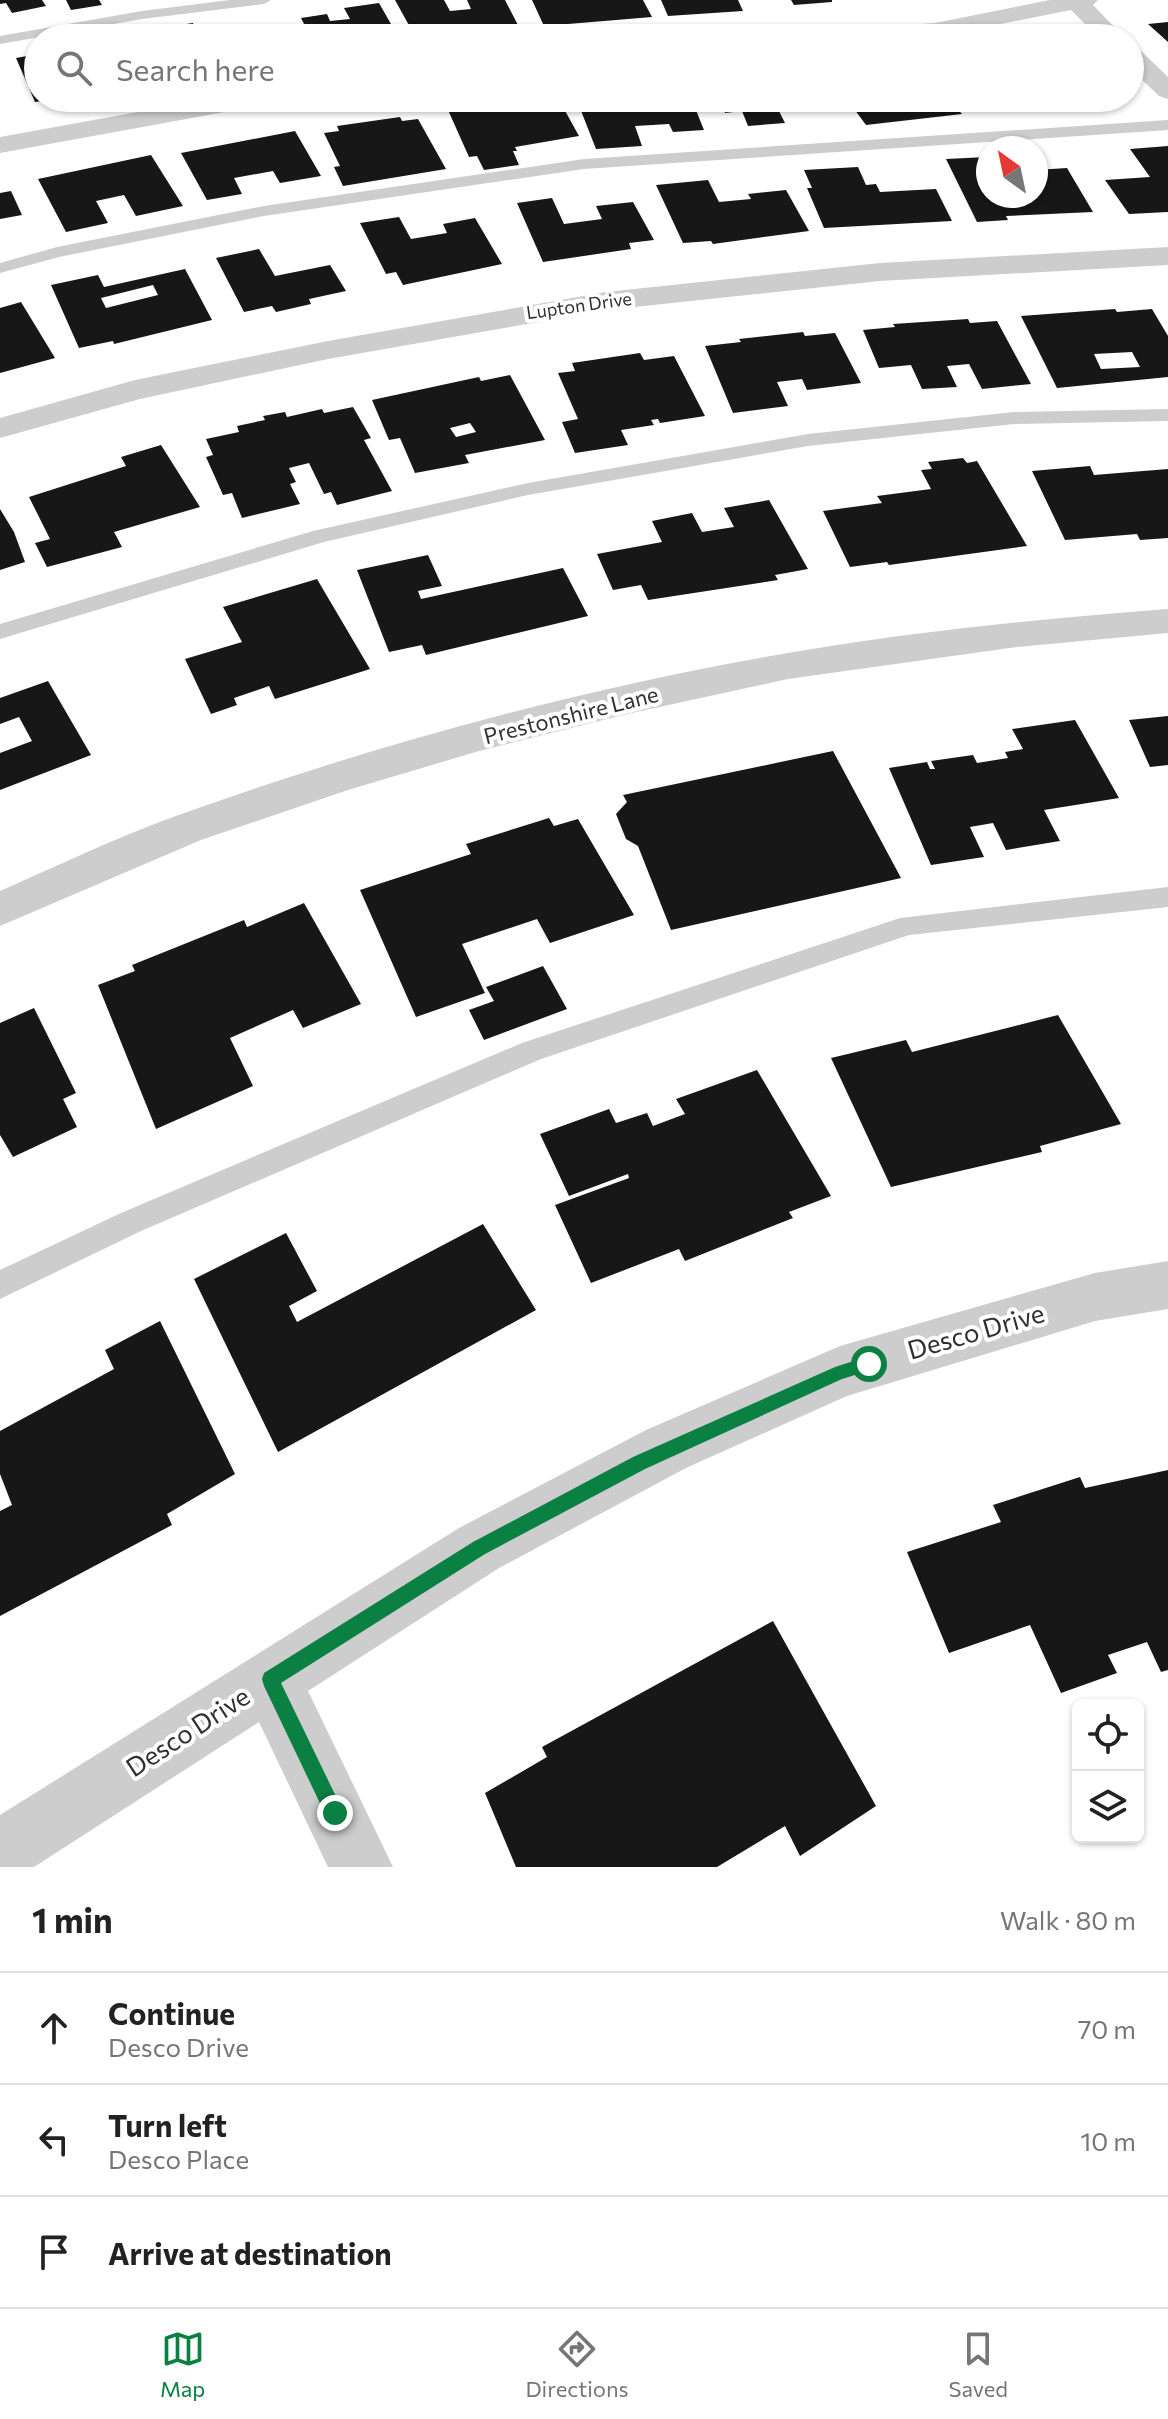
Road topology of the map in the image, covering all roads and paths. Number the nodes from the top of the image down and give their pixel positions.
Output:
1 (264, 0) edge
2 (1078, 1) edge
3 (91, 24) edge
4 (965, 24) edge
5 (1100, 24) edge
6 (24, 36) edge
7 (0, 40) edge
8 (1144, 68) edge
9 (1168, 91) edge
10 (181, 112) edge
11 (1168, 125) edge
12 (0, 145) edge
13 (1168, 256) edge
14 (0, 268) edge
15 (1168, 415) edge
16 (0, 428) edge
17 (1168, 621) edge
18 (0, 632) edge
19 (1168, 897) edge
20 (0, 909) edge
21 (0, 1285) edge
22 (1168, 1285) edge
23 (270, 1679) junction
24 (0, 1852) edge
25 (361, 1867) edge

1 - 3 lane
2 - 4 street
2 - 5 street
6 - 7 lane
8 - 9 street
10 - 12 street
11 - 14 lane
13 - 16 street, Lupton Drive
15 - 18 lane
17 - 20 street, Prestonshire Lane
19 - 21 lane
22 - 23 street, Desco Drive
23 - 24 street, Desco Drive
23 - 25 street

